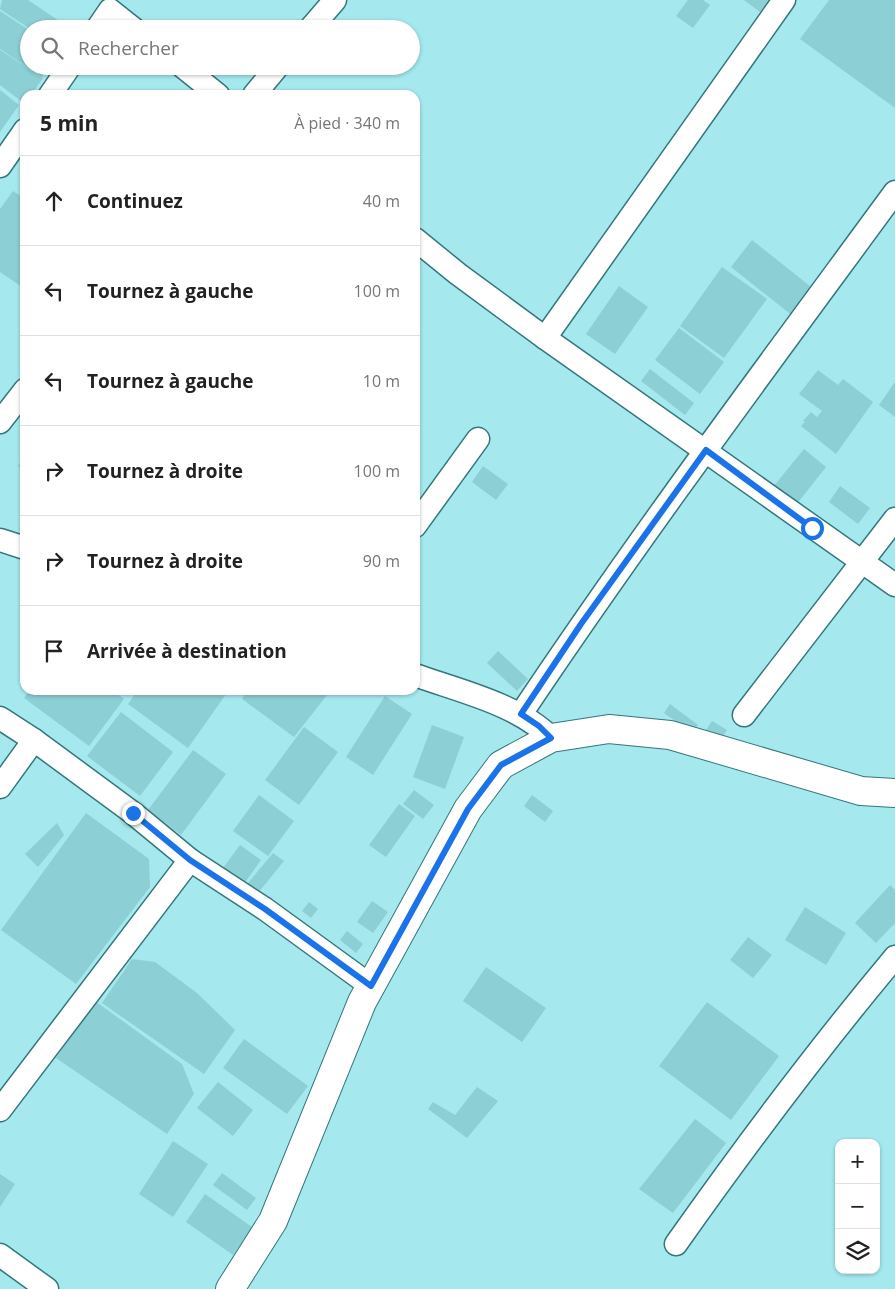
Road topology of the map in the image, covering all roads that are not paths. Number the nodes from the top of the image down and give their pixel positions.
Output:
1 (335, 0) edge
2 (784, 0) edge
3 (103, 20) edge
4 (123, 20) edge
5 (318, 20) edge
6 (64, 75) edge
7 (193, 75) edge
8 (271, 75) edge
9 (53, 90) edge
10 (212, 90) edge
11 (258, 90) edge
12 (20, 137) edge
13 (0, 166) edge
14 (895, 192) edge
15 (420, 242) edge
16 (545, 338) junction
17 (20, 396) edge
18 (0, 422) edge
19 (478, 439) dead end
20 (706, 450) junction
21 (420, 519) edge
22 (895, 519) edge
23 (0, 540) edge
24 (20, 546) edge
25 (863, 562) junction
26 (895, 585) edge
27 (420, 677) edge
28 (521, 714) junction
29 (744, 715) dead end
30 (0, 718) edge
31 (551, 738) junction
32 (34, 740) junction
33 (0, 787) edge
34 (895, 793) edge
35 (190, 860) junction
36 (895, 957) edge
37 (371, 986) junction
38 (0, 1110) edge
39 (676, 1244) dead end
40 (0, 1254) edge
41 (47, 1289) edge
42 (230, 1289) edge

1 - 5 street
2 - 16 street
3 - 4 street
6 - 9 street
7 - 10 street
8 - 11 street
12 - 13 street
14 - 20 street
15 - 16 street
16 - 20 street
17 - 18 street
19 - 21 street
20 - 25 street
20 - 28 street
22 - 25 street
23 - 24 street
25 - 26 street
25 - 29 street
27 - 28 street
28 - 31 street
30 - 32 street
31 - 34 main road
31 - 37 main road
32 - 33 street
32 - 35 street
35 - 37 street
35 - 38 street
36 - 39 street
37 - 42 main road
40 - 41 street

